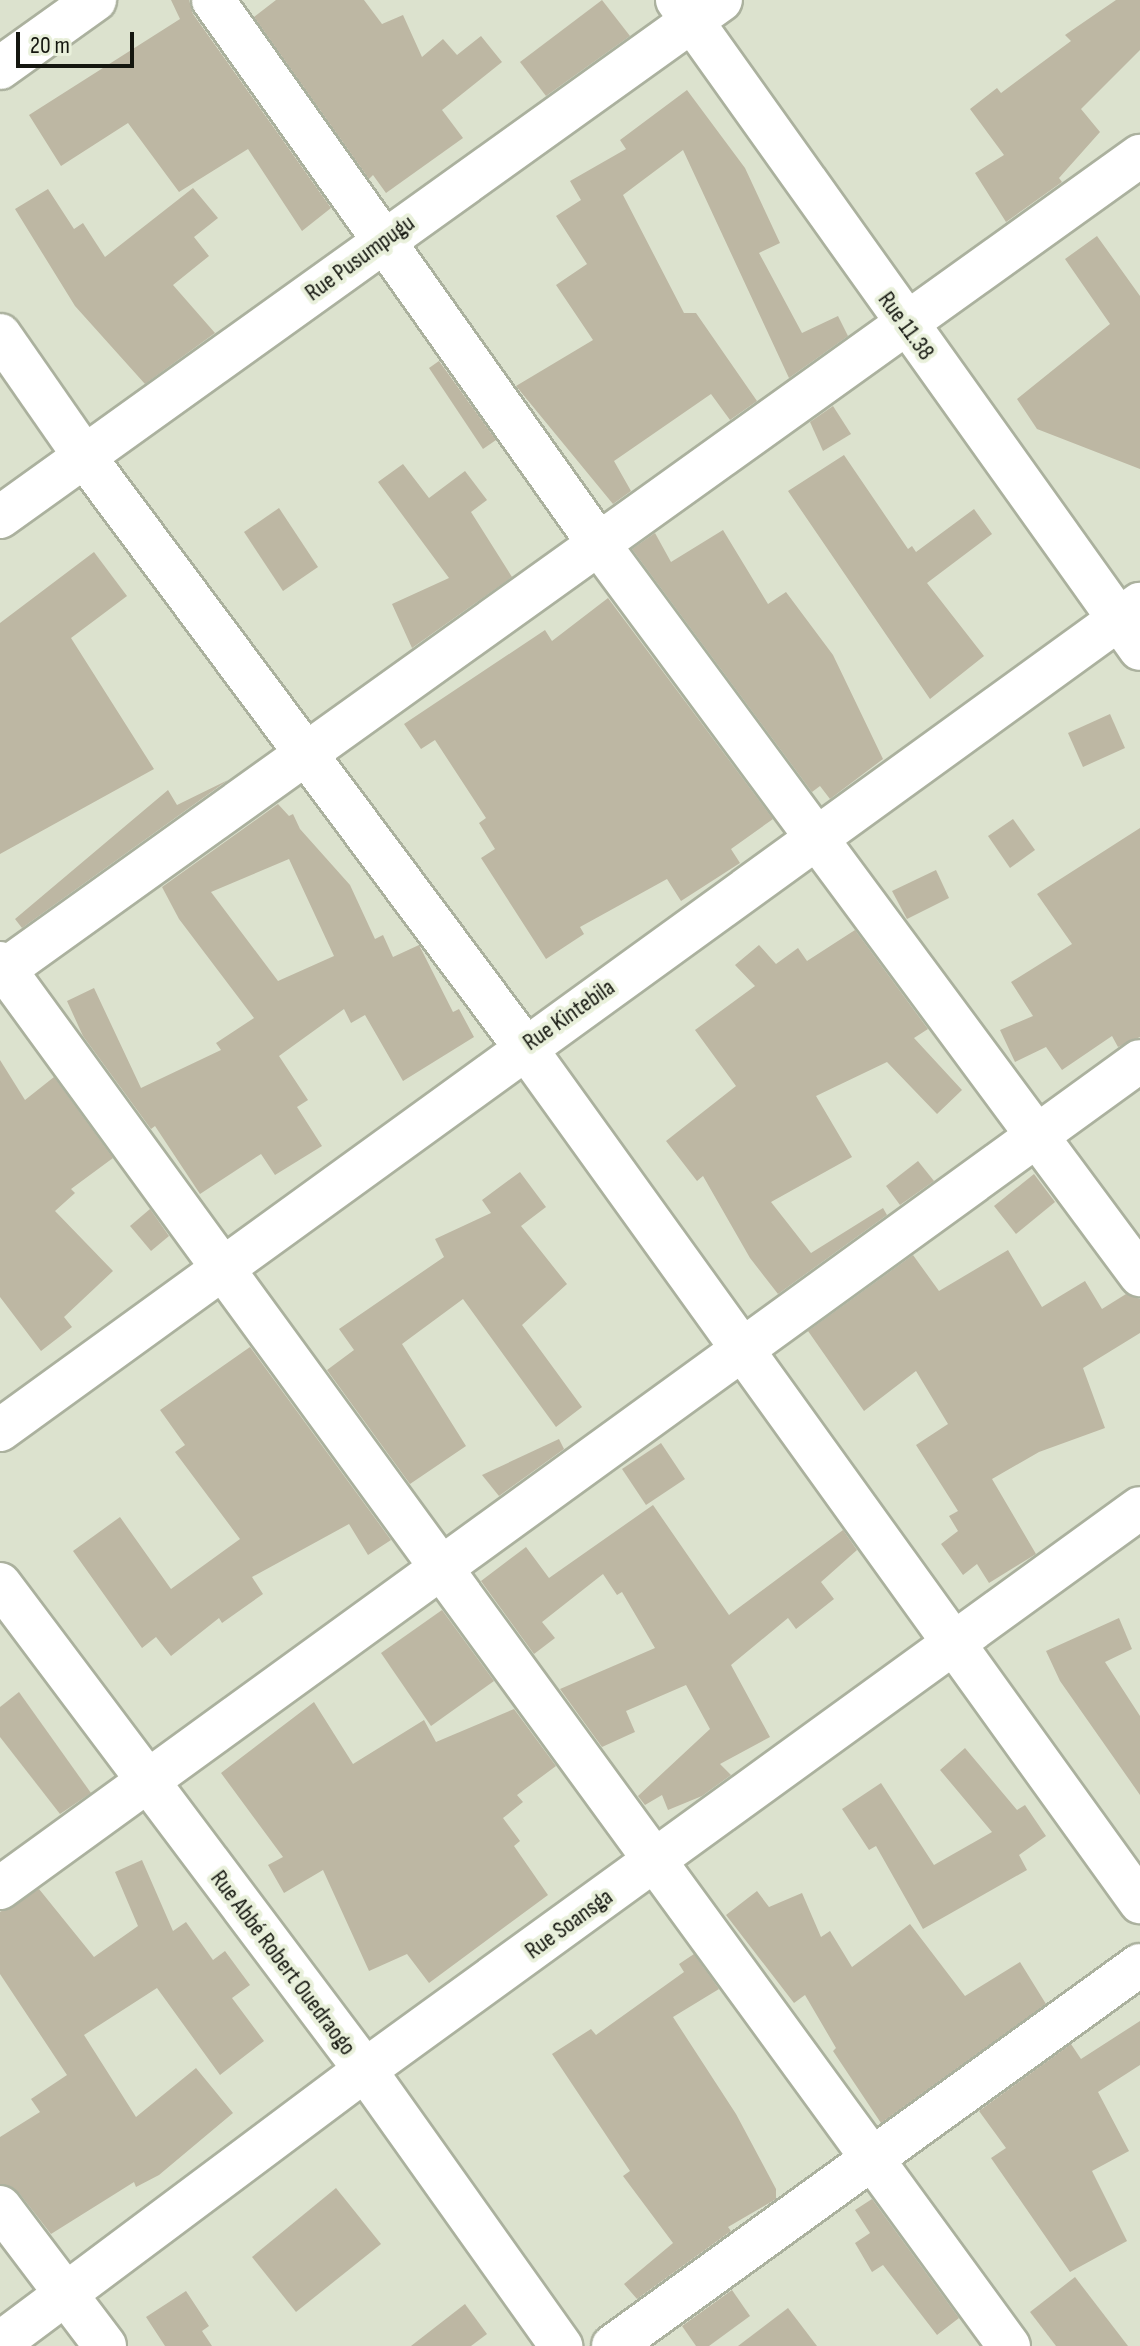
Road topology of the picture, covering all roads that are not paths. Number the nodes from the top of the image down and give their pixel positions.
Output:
1 (95, 0) edge
2 (213, 0) edge
3 (697, 7) edge
4 (0, 68) edge
5 (1140, 156) edge
6 (386, 240) junction
7 (904, 324) junction
8 (0, 335) edge
9 (84, 456) junction
10 (0, 517) edge
11 (598, 543) junction
12 (1133, 624) edge
13 (305, 750) junction
14 (817, 839) junction
15 (2, 968) edge
16 (524, 1046) junction
17 (1140, 1061) edge
18 (1038, 1135) junction
19 (219, 1270) junction
20 (1140, 1275) edge
21 (740, 1347) junction
22 (0, 1430) edge
23 (1140, 1508) edge
24 (442, 1566) junction
25 (0, 1584) edge
26 (955, 1641) junction
27 (144, 1780) junction
28 (655, 1862) junction
29 (0, 1888) edge
30 (1140, 1902) edge
31 (1140, 1965) edge
32 (365, 2070) junction
33 (872, 2160) junction
34 (0, 2207) edge
35 (67, 2293) junction
36 (0, 2343) edge
37 (105, 2346) edge
38 (561, 2346) edge
39 (613, 2346) edge
40 (1009, 2346) edge

1 - 4 street
2 - 6 street
3 - 6 street, Rue Pusumpugu
3 - 7 street, Rue 11.38
5 - 7 street
6 - 9 street, Rue Pusumpugu
6 - 11 street
7 - 11 street
7 - 12 street, Rue 11.38
8 - 9 street
9 - 10 street, Rue Pusumpugu
9 - 13 street
11 - 13 street
11 - 14 street
12 - 14 street, Rue Kintebila
13 - 15 street
13 - 16 street
14 - 16 street, Rue Kintebila
14 - 18 street
15 - 19 street
16 - 19 street, Rue Kintebila
16 - 21 street
17 - 18 street
18 - 20 street
18 - 21 street
19 - 22 street, Rue Kintebila
19 - 24 street
21 - 24 street
21 - 26 street
23 - 26 street, Rue Soansga
24 - 27 street
24 - 28 street
25 - 27 street, Rue Abbé Robert Ouedraogo
26 - 28 street, Rue Soansga
26 - 30 street
27 - 29 street
27 - 32 street, Rue Abbé Robert Ouedraogo
28 - 32 street, Rue Soansga
28 - 33 street
31 - 33 street
32 - 35 street, Rue Soansga
32 - 38 street, Rue Abbé Robert Ouedraogo
33 - 39 street
33 - 40 street
34 - 35 street
35 - 36 street, Rue Soansga
35 - 37 street

